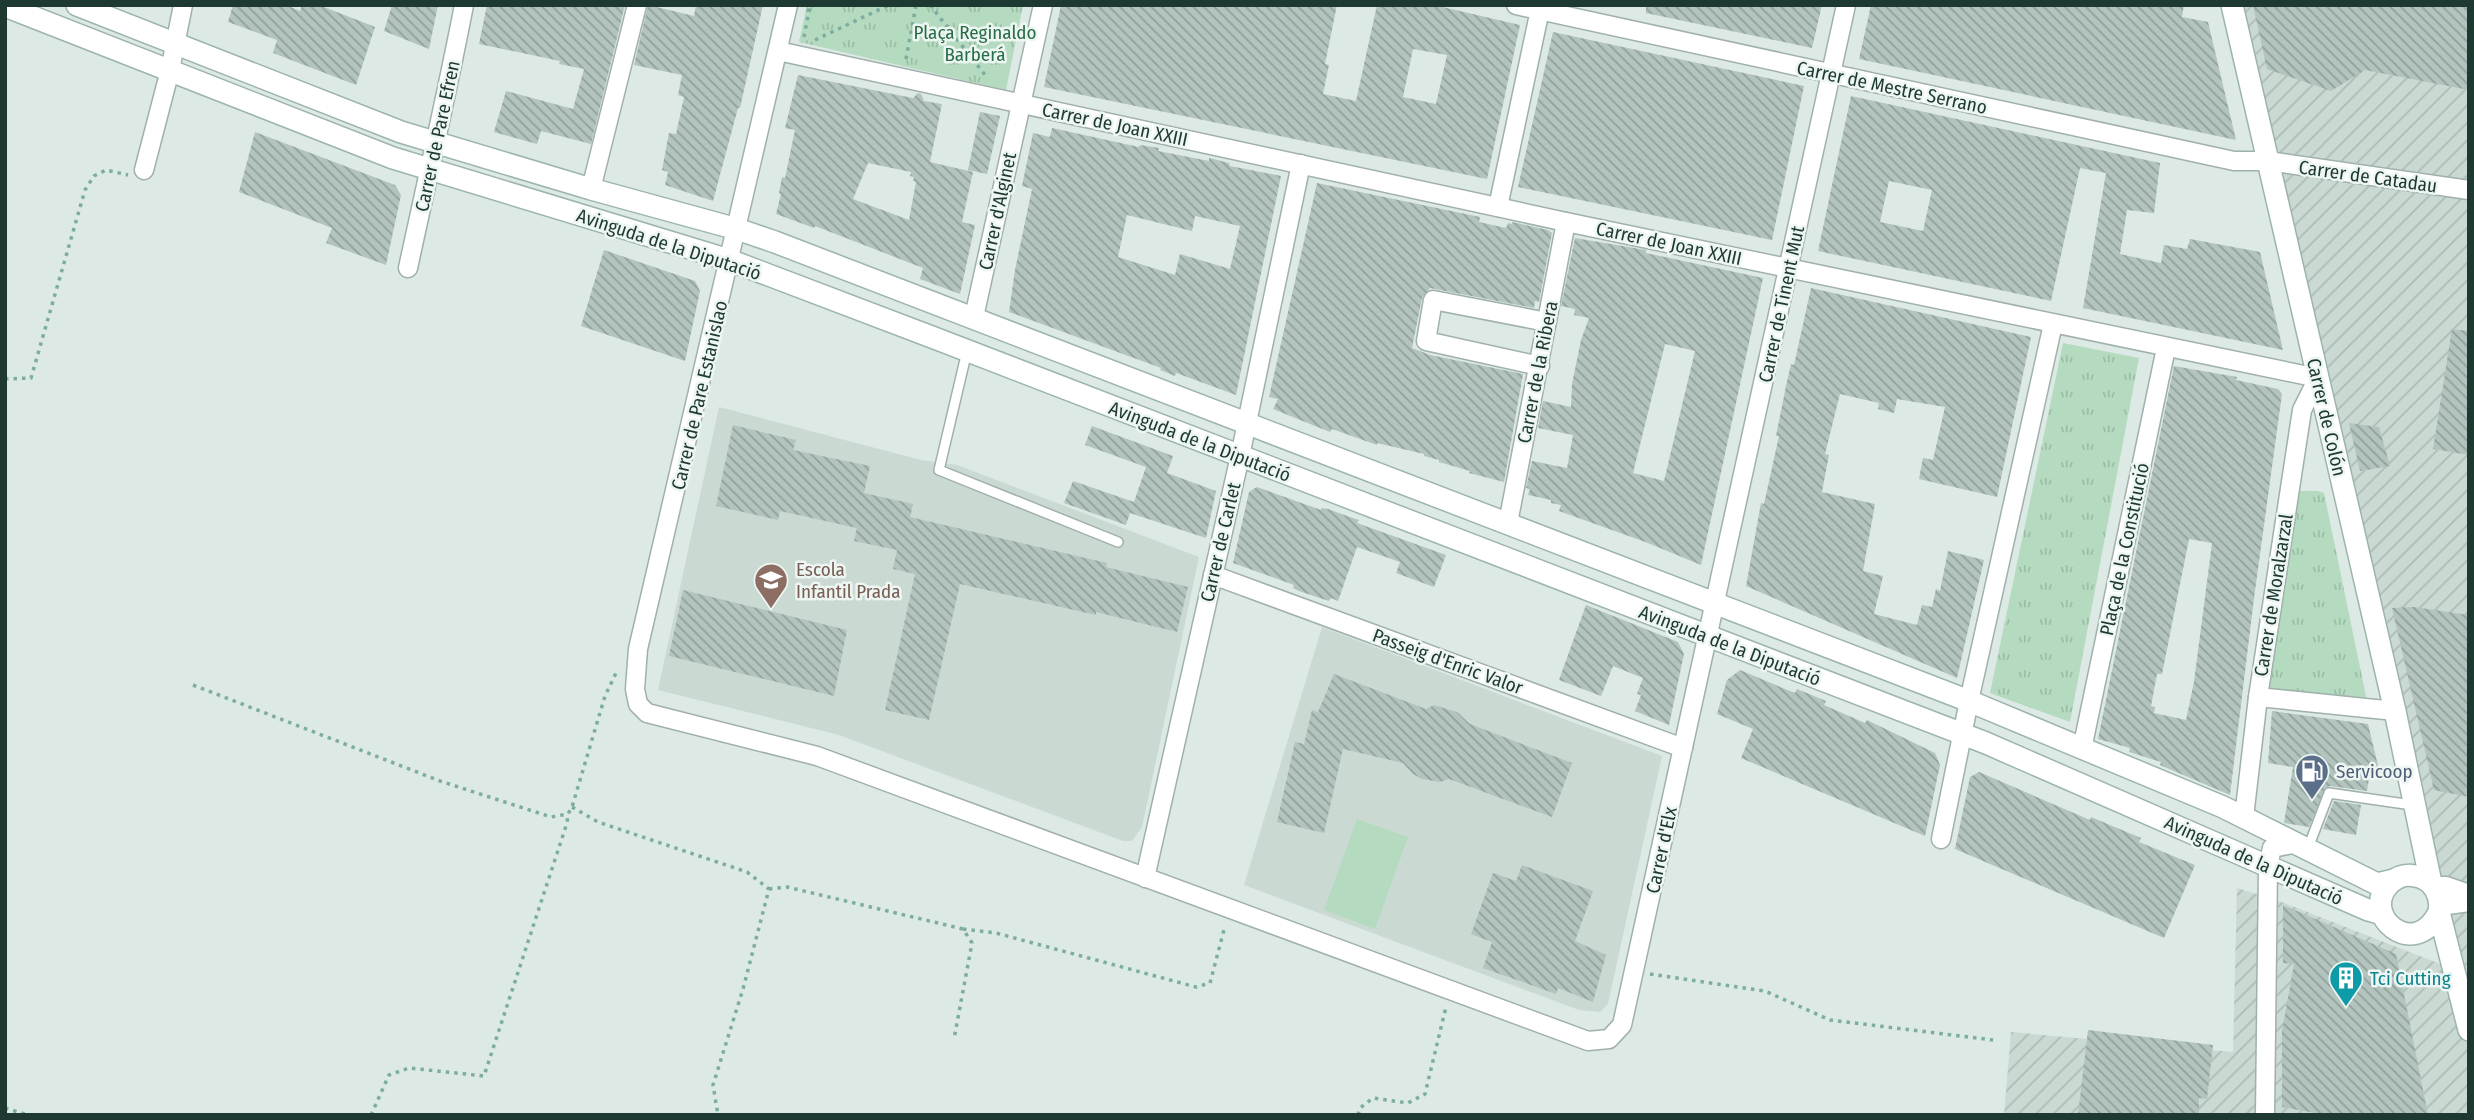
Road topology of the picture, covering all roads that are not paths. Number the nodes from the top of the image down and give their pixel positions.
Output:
1 (77, 5) edge
2 (183, 5) edge
3 (464, 5) edge
4 (637, 5) edge
5 (788, 5) edge
6 (1043, 5) edge
7 (1516, 5) edge
8 (1846, 5) edge
9 (2232, 5) edge
10 (5, 6) edge
11 (1540, 8) edge
12 (176, 44) junction
13 (778, 51) junction
14 (170, 70) junction
15 (1831, 74) junction
16 (1021, 104) junction
17 (436, 142) junction
18 (2268, 160) junction
19 (1301, 164) junction
20 (144, 170) road end
21 (429, 170) junction
22 (591, 189) junction
23 (2469, 191) edge
24 (1497, 206) junction
25 (1566, 222) junction
26 (737, 229) junction
27 (729, 260) junction
28 (408, 268) dead end
29 (1789, 268) junction
30 (974, 317) junction
31 (1547, 322) junction
32 (2053, 324) junction
33 (2166, 348) junction
34 (967, 351) junction
35 (1540, 366) junction
36 (2318, 378) junction
37 (1246, 423) junction
38 (1240, 456) junction
39 (1508, 523) junction
40 (1118, 542) dead end
41 (1213, 575) junction
42 (1716, 603) junction
43 (1708, 635) junction
44 (2258, 697) junction
45 (1969, 701) junction
46 (2395, 711) junction
47 (1964, 735) junction
48 (1683, 748) junction
49 (2082, 750) junction
50 (2414, 806) junction
51 (2244, 817) junction
52 (2418, 829) junction
53 (1941, 839) dead end
54 (2300, 847) junction
55 (2268, 866) junction
56 (1145, 878) junction
57 (2398, 878) junction
58 (2469, 894) edge
59 (2436, 897) junction
60 (2469, 902) edge
61 (2382, 914) junction
62 (2424, 931) junction
63 (2452, 960) junction
64 (2469, 1030) edge
65 (2265, 1115) edge

1 - 12 street, Avinguda de la Diputació
2 - 12 street
3 - 17 street, Carrer de Pare Efren
4 - 22 street
5 - 13 street, Carrer de Pare Estanislao
6 - 16 street
7 - 11 street, Carrer de Mestre Serrano
8 - 15 street, Carrer de Tinent Mut
9 - 18 street, Carrer de Colón
10 - 14 street, Avinguda de la Diputació
11 - 15 street, Carrer de Mestre Serrano
11 - 24 street
12 - 14 street
12 - 17 street, Avinguda de la Diputació
13 - 16 street
13 - 26 street, Carrer de Pare Estanislao
14 - 20 street
14 - 21 street, Avinguda de la Diputació
15 - 18 street, Carrer de Mestre Serrano
15 - 29 street, Carrer de Tinent Mut
16 - 19 street, Carrer de Joan XXIII
16 - 30 street, Carrer d'Alginet
17 - 21 street, Carrer de Pare Efren
17 - 22 street, Avinguda de la Diputació
18 - 23 street, Carrer de Catadau
18 - 36 street, Carrer de Colón
19 - 24 street, Carrer de Joan XXIII
19 - 37 street, Carrer de Carlet
21 - 27 street, Avinguda de la Diputació
21 - 28 street, Carrer de Pare Efren
22 - 26 street, Avinguda de la Diputació
24 - 25 street, Carrer de Joan XXIII
25 - 29 street, Carrer de Joan XXIII
25 - 31 street, Carrer de la Ribera
26 - 27 street, Carrer de Pare Estanislao
26 - 30 street, Avinguda de la Diputació
27 - 34 street, Avinguda de la Diputació
27 - 56 street, Carrer de Pare Estanislao
29 - 32 street, Carrer de Joan XXIII
29 - 42 street, Carrer de Tinent Mut
30 - 37 street, Avinguda de la Diputació
31 - 35 street, Carrer de la Ribera
31 - 35 street
32 - 33 street, Carrer de Joan XXIII
32 - 45 street
33 - 36 street, Carrer de Joan XXIII
33 - 49 street, Plaça de la Constitució
34 - 38 street, Avinguda de la Diputació
34 - 40 lane
35 - 39 street, Carrer de la Ribera
36 - 44 street, Carrer de Moralzarzal
36 - 46 street, Carrer de Colón
37 - 38 street, Carrer de Carlet
37 - 39 street, Avinguda de la Diputació
38 - 41 street, Carrer de Carlet
38 - 43 street, Avinguda de la Diputació
39 - 42 street, Avinguda de la Diputació
41 - 48 street, Passeig d'Enric Valor
41 - 56 street, Carrer de Carlet
42 - 43 street, Carrer de Tinent Mut
42 - 45 street, Avinguda de la Diputació
43 - 47 street, Avinguda de la Diputació
43 - 48 street, Carrer d'Elx
44 - 46 street
44 - 51 street, Carrer de Moralzarzal
45 - 47 street
45 - 49 street, Avinguda de la Diputació
46 - 50 street, Carrer de Colón
47 - 53 street
47 - 55 street, Avinguda de la Diputació
48 - 56 street, Carrer d'Elx
49 - 51 street, Avinguda de la Diputació
50 - 52 street, Carrer de Colón
50 - 54 lane
51 - 54 street, Avinguda de la Diputació
52 - 57 street, Carrer de Colón
52 - 59 street, Carrer de Colón
54 - 55 street
54 - 57 street, Avinguda de la Diputació
55 - 61 street, Avinguda de la Diputació
55 - 65 street
57 - 59 street
57 - 61 street
58 - 59 street
59 - 60 street
59 - 62 street
59 - 63 street, Carrer de Colón
61 - 62 street
62 - 63 street
63 - 64 street, Carrer de Colón

